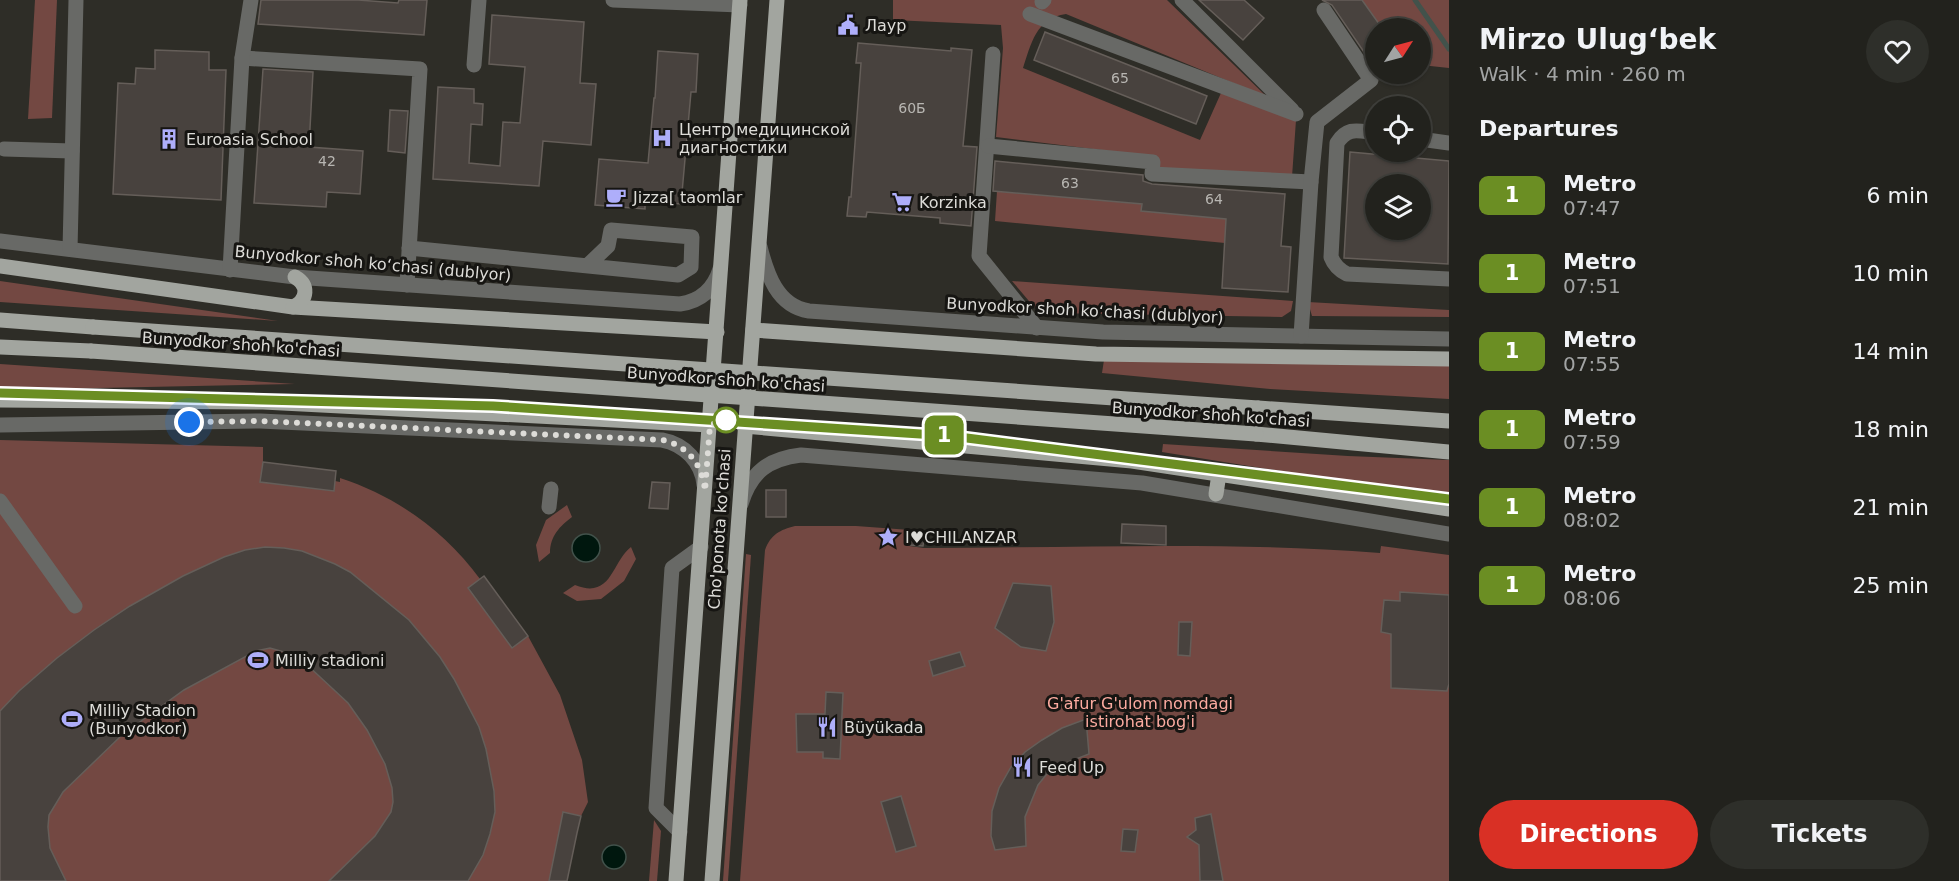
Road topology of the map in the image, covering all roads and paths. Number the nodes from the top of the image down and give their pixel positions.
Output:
1 (76, 0) edge
2 (251, 0) edge
3 (479, 0) edge
4 (613, 0) edge
5 (777, 0) edge
6 (1182, 0) edge
7 (740, 3) edge
8 (1324, 10) dead end
9 (1030, 14) dead end
10 (993, 54) dead end
11 (242, 58) junction
12 (474, 65) dead end
13 (1296, 114) junction
14 (1317, 122) junction
15 (1365, 132) edge
16 (1431, 141) edge
17 (1449, 143) edge
18 (988, 146) junction
19 (4, 149) dead end
20 (72, 151) junction
21 (1311, 182) junction
22 (0, 240) edge
23 (759, 244) junction
24 (409, 248) junction
25 (70, 249) junction
26 (722, 262) junction
27 (0, 266) edge
28 (587, 266) junction
29 (230, 270) junction
30 (296, 277) junction
31 (1449, 279) edge
32 (407, 285) junction
33 (293, 307) junction
34 (0, 320) edge
35 (1036, 328) junction
36 (753, 330) junction
37 (717, 332) junction
38 (1301, 336) junction
39 (1449, 339) edge
40 (0, 347) edge
41 (1449, 359) edge
42 (0, 400) edge
43 (1449, 421) edge
44 (0, 424) edge
45 (710, 425) junction
46 (744, 426) junction
47 (1449, 452) edge
48 (1219, 474) junction
49 (551, 489) dead end
50 (705, 491) junction
51 (1216, 494) junction
52 (0, 501) edge
53 (549, 507) dead end
54 (1449, 509) edge
55 (738, 516) junction
56 (1449, 534) edge
57 (701, 547) junction
58 (75, 606) dead end
59 (680, 832) junction
60 (676, 881) edge
61 (711, 881) edge

1 - 20 street
2 - 11 street
3 - 12 street
4 - 7 street
5 - 23 main road, Cho'ponota ko'chasi
6 - 13 street
7 - 26 main road, Cho'ponota ko'chasi
8 - 14 street
9 - 13 street
10 - 18 street
11 - 24 street
11 - 29 street
13 - 14 street
14 - 21 street
15 - 31 street
16 - 17 street
18 - 21 street
18 - 35 street
19 - 20 street
20 - 25 street
21 - 38 street
22 - 25 street, Bunyodkor shoh koʻchasi (dublyor)
23 - 35 street, Bunyodkor shoh koʻchasi (dublyor)
23 - 36 main road, Cho'ponota ko'chasi
24 - 28 street
24 - 32 street
25 - 29 street, Bunyodkor shoh koʻchasi (dublyor)
26 - 32 street, Bunyodkor shoh koʻchasi (dublyor)
26 - 37 main road, Cho'ponota ko'chasi
27 - 33 main road
28 - 28 street
29 - 30 street, Bunyodkor shoh koʻchasi (dublyor)
30 - 32 street, Bunyodkor shoh koʻchasi (dublyor)
30 - 33 main road
33 - 37 main road
34 - 43 main road, Bunyodkor shoh ko'chasi, bridge
35 - 38 street, Bunyodkor shoh koʻchasi (dublyor)
36 - 41 main road
36 - 46 main road, Cho'ponota ko'chasi
37 - 45 main road, Cho'ponota ko'chasi
38 - 39 street, Bunyodkor shoh koʻchasi (dublyor)
40 - 47 main road, Bunyodkor shoh ko'chasi, bridge
42 - 45 main road
44 - 50 street
45 - 50 main road, Cho'ponota ko'chasi
46 - 48 main road
46 - 55 main road, Cho'ponota ko'chasi
48 - 51 main road
48 - 54 main road
49 - 53 street
50 - 57 main road, Cho'ponota ko'chasi
51 - 55 street
51 - 56 street
52 - 58 street
55 - 61 main road, Cho'ponota ko'chasi
57 - 59 main road, Cho'ponota ko'chasi
57 - 59 street
59 - 60 main road, Cho'ponota ko'chasi

